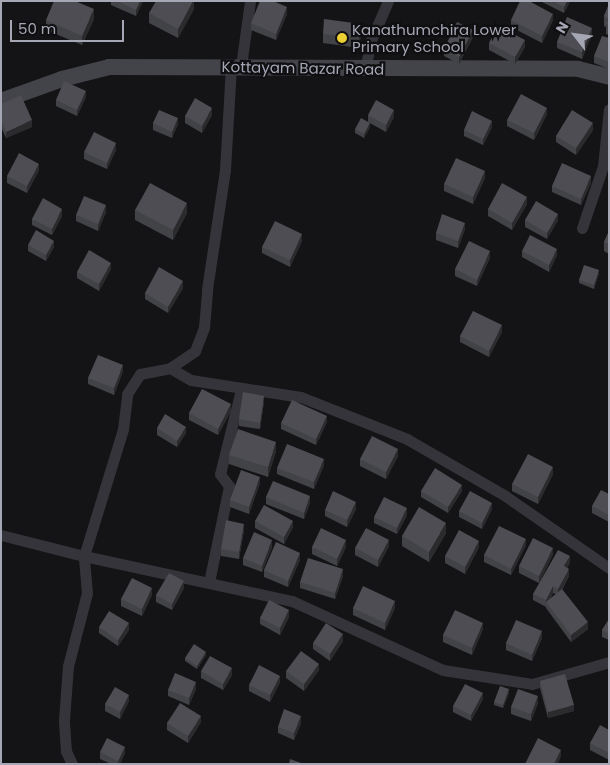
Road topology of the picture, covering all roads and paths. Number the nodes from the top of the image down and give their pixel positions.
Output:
1 (250, 1) edge
2 (388, 1) edge
3 (236, 66) junction
4 (365, 69) junction
5 (609, 77) edge
6 (1, 101) edge
7 (609, 109) edge
8 (582, 228) dead end
9 (170, 368) junction
10 (241, 390) junction
11 (1, 535) edge
12 (84, 556) junction
13 (609, 568) edge
14 (209, 582) junction
15 (609, 662) edge
16 (72, 764) edge

1 - 3 street
2 - 4 street
3 - 4 main road, Kottayam Bazar Road
3 - 6 main road, Kottayam Bazar Road
3 - 9 street
4 - 5 main road, Kottayam Bazar Road
7 - 8 street
9 - 10 street
9 - 12 street
10 - 13 street
10 - 14 street
11 - 12 street
12 - 14 street
12 - 16 street
14 - 15 street

